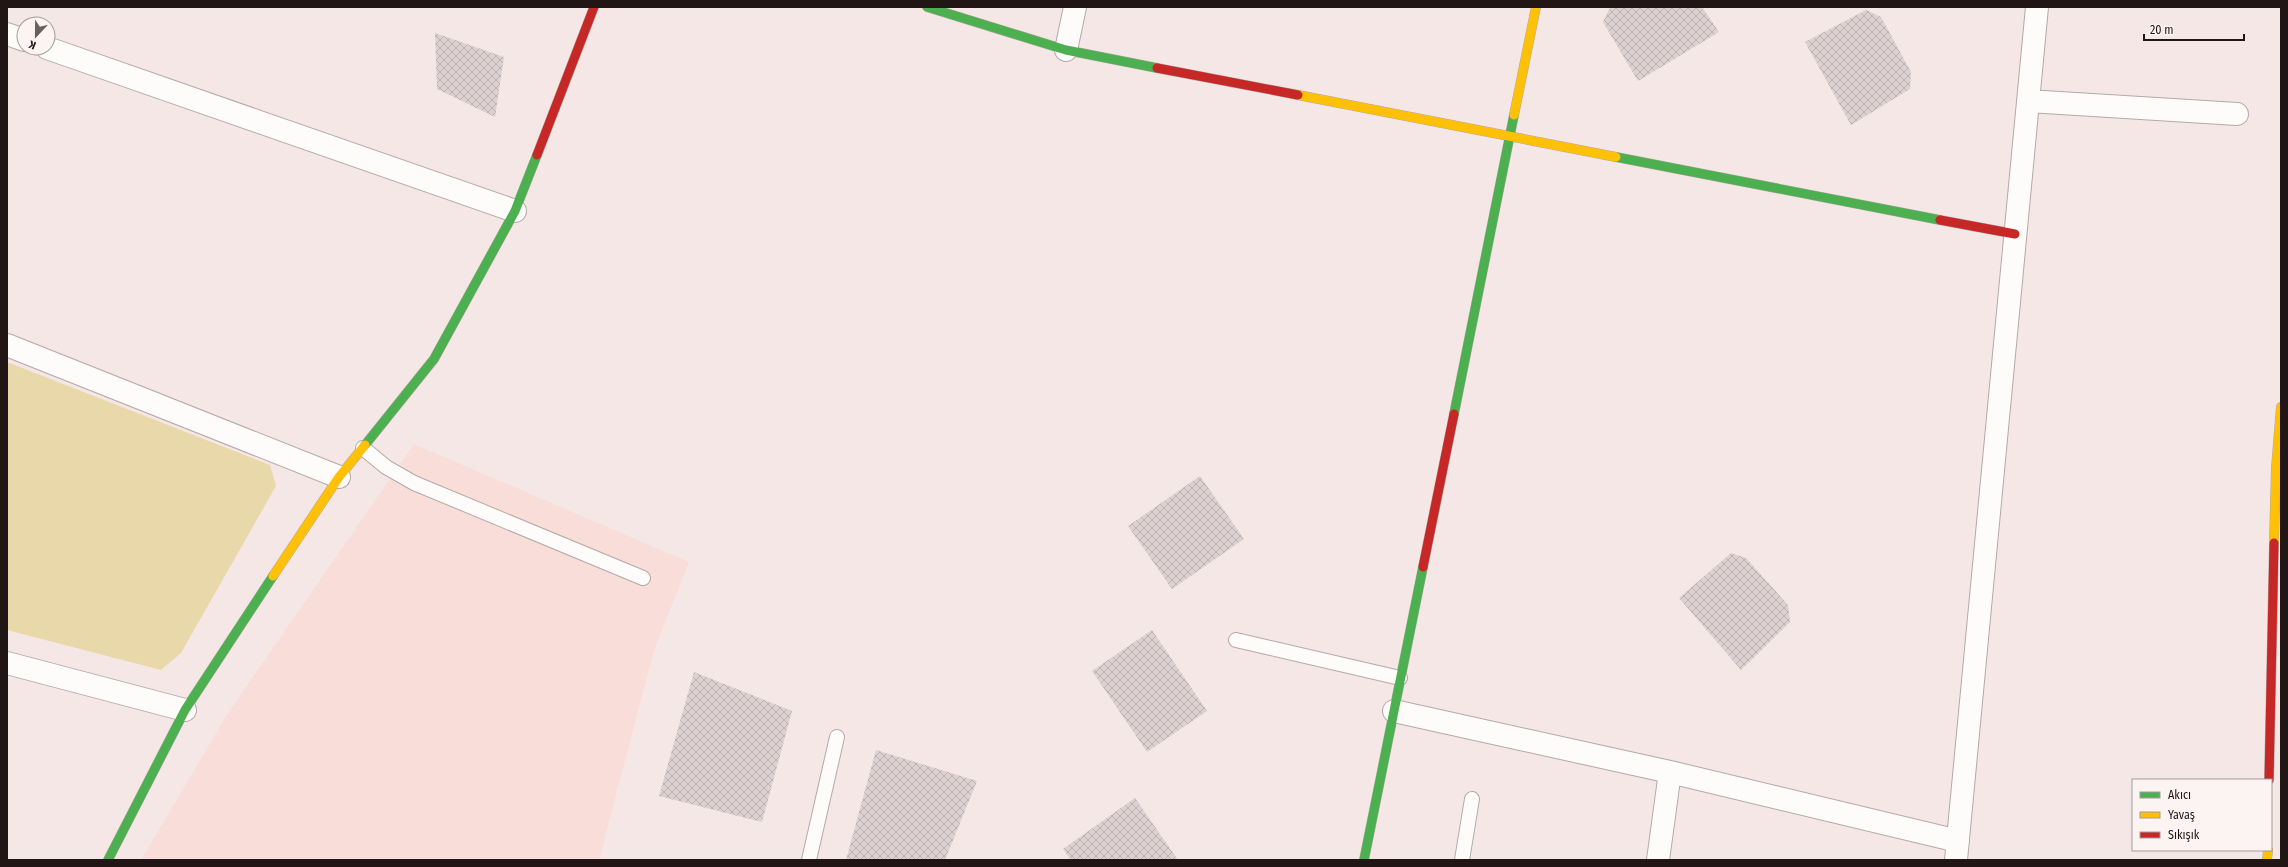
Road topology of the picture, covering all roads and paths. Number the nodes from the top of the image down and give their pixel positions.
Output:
1 (594, 7) edge
2 (927, 7) edge
3 (1075, 7) edge
4 (1536, 7) edge
5 (2036, 7) edge
6 (1066, 50) junction
7 (56, 51) edge
8 (2028, 101) junction
9 (2237, 114) dead end
10 (1509, 134) junction
11 (515, 211) junction
12 (2016, 234) junction
13 (7, 346) edge
14 (2281, 407) edge
15 (362, 448) junction
16 (2279, 469) edge
17 (339, 477) junction
18 (643, 578) dead end
19 (1236, 640) dead end
20 (7, 663) edge
21 (1400, 678) junction
22 (185, 710) junction
23 (1394, 711) junction
24 (837, 737) dead end
25 (1670, 772) junction
26 (2269, 779) edge
27 (1472, 799) dead end
28 (1957, 850) edge
29 (108, 860) edge
30 (809, 860) edge
31 (1364, 860) edge
32 (1462, 860) edge
33 (1658, 860) edge

1 - 11 street
2 - 6 street
3 - 6 street
4 - 10 street
5 - 8 street
6 - 10 street
7 - 11 street
8 - 9 street
8 - 12 street
10 - 12 street
10 - 21 street
11 - 15 street
12 - 28 street
13 - 17 street
14 - 16 street
15 - 17 street
15 - 18 lane
16 - 26 street
17 - 22 street
19 - 21 lane
20 - 22 street
21 - 23 street
22 - 29 street
23 - 25 street
23 - 31 street
24 - 30 lane
25 - 28 street
25 - 33 street
27 - 32 lane

